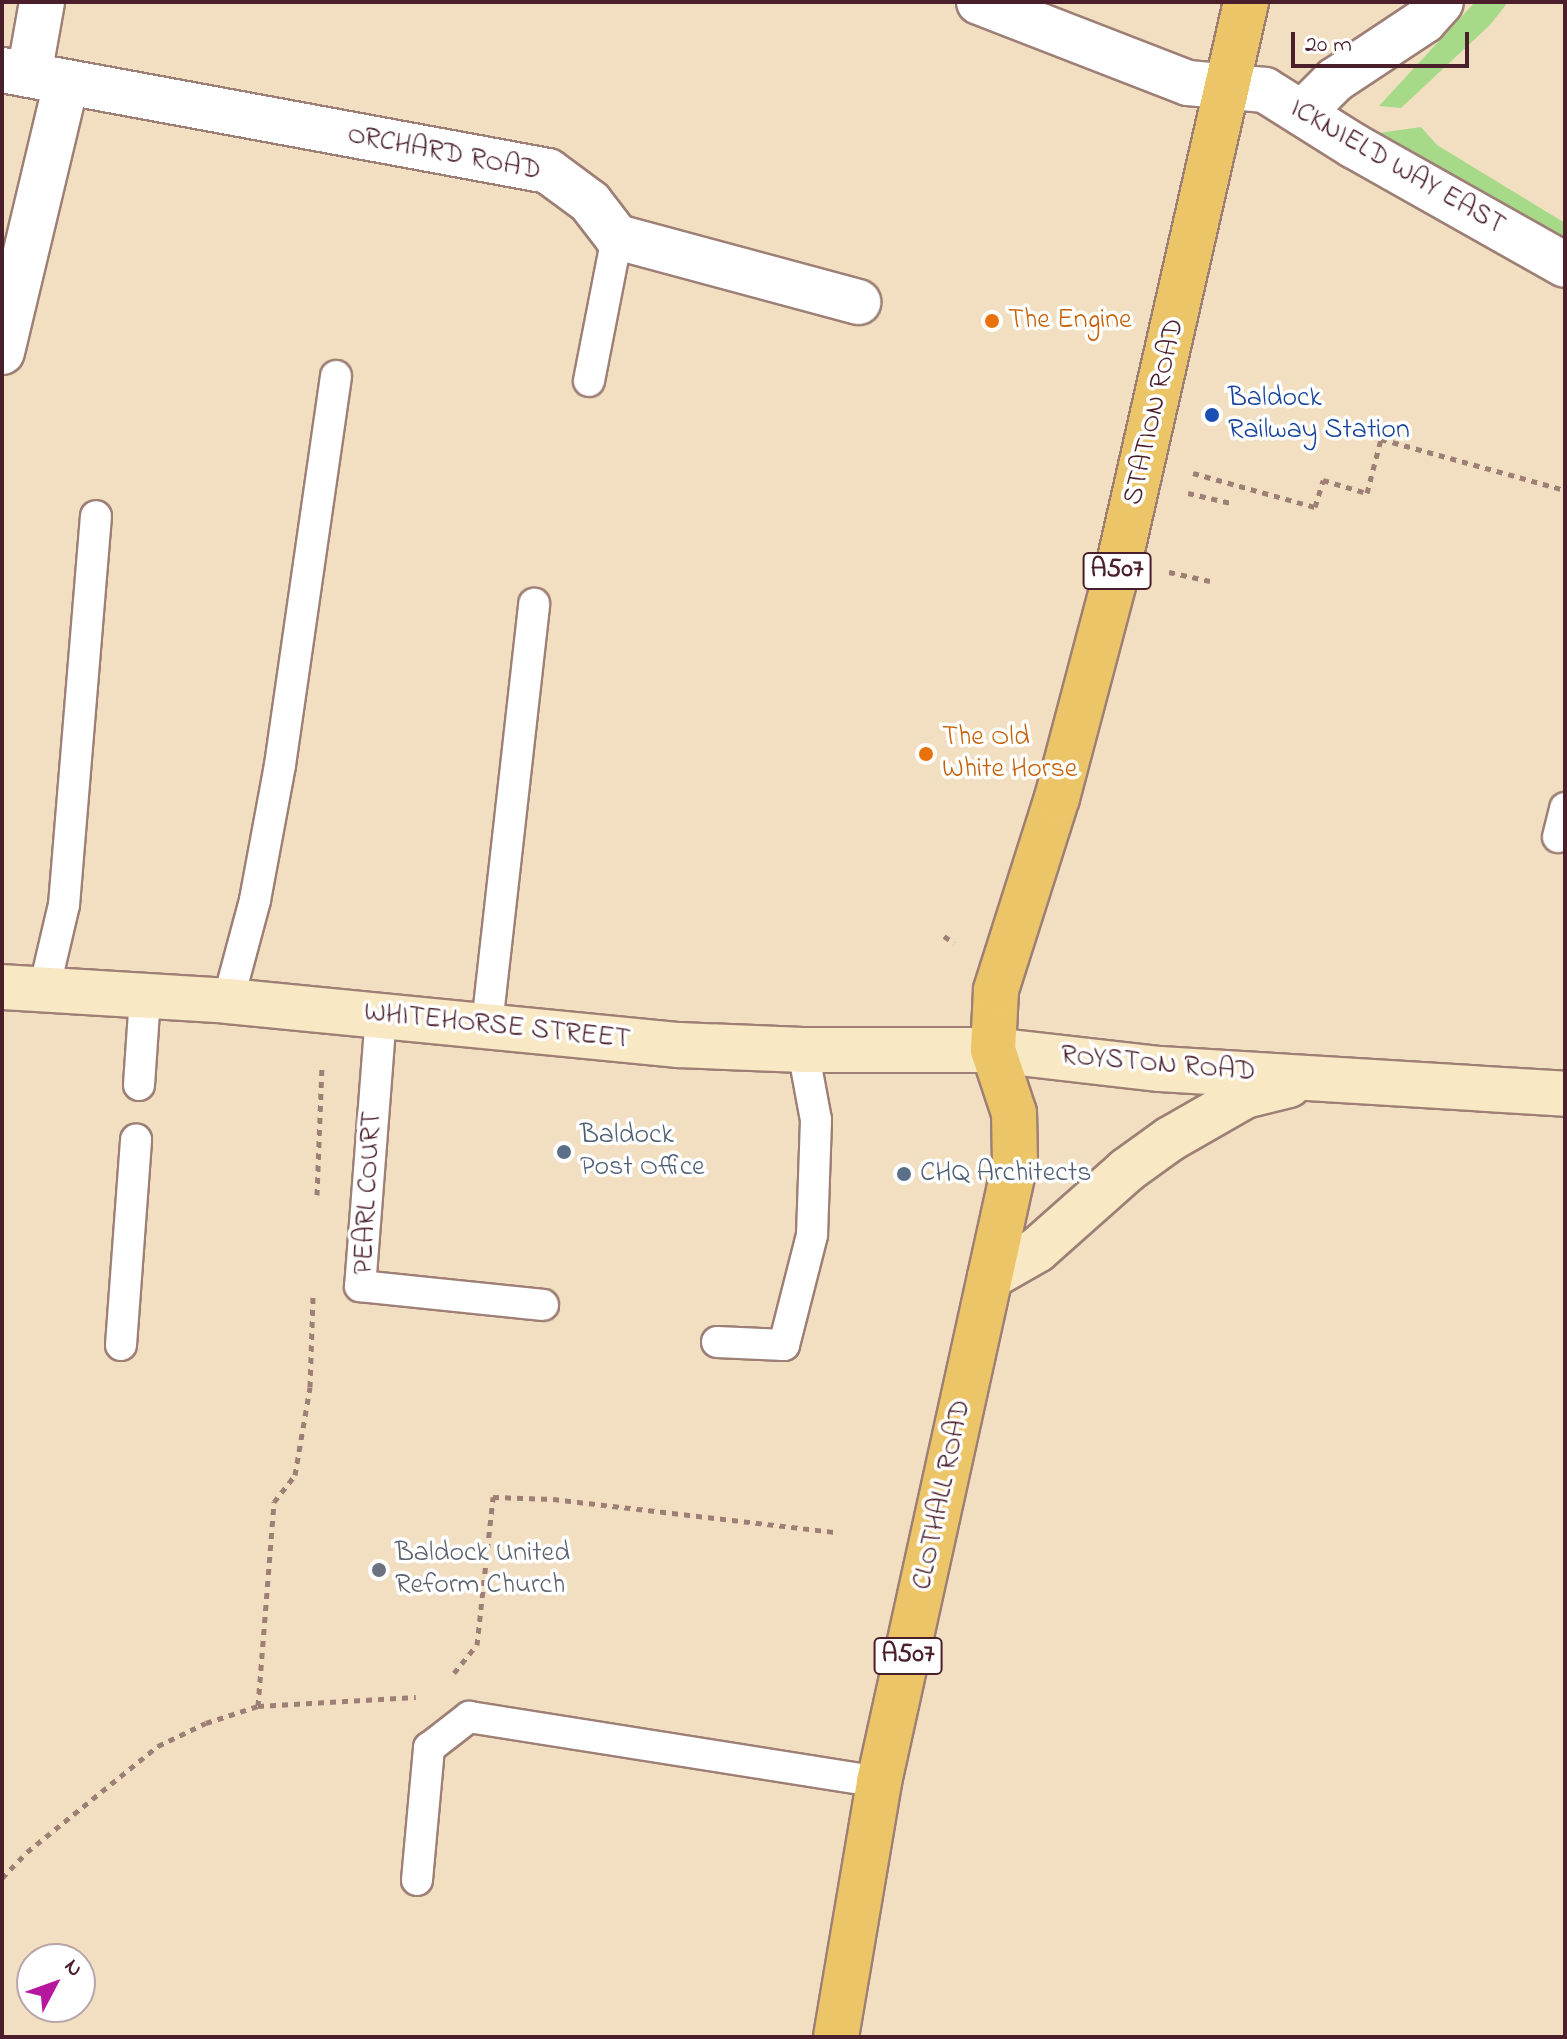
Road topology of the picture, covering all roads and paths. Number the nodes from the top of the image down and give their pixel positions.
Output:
1 (42, 2) edge
2 (979, 2) edge
3 (1246, 2) edge
4 (1441, 2) edge
5 (32, 76) edge
6 (1225, 87) junction
7 (1302, 113) junction
8 (617, 237) junction
9 (1565, 265) edge
10 (9, 297) edge
11 (858, 302) dead end
12 (2, 352) edge
13 (336, 376) dead end
14 (589, 381) dead end
15 (1184, 470) dead end
16 (1565, 490) edge
17 (1191, 494) dead end
18 (1231, 503) dead end
19 (96, 516) dead end
20 (1173, 573) dead end
21 (1210, 581) dead end
22 (534, 604) dead end
23 (944, 936) dead end
24 (955, 944) dead end
25 (23, 988) edge
26 (145, 996) junction
27 (228, 1001) junction
28 (381, 1015) junction
29 (487, 1025) junction
30 (803, 1050) junction
31 (993, 1050) junction
32 (1322, 1076) junction
33 (139, 1085) dead end
34 (321, 1087) dead end
35 (1565, 1094) edge
36 (136, 1140) dead end
37 (316, 1210) dead end
38 (990, 1277) junction
39 (314, 1284) dead end
40 (543, 1305) dead end
41 (717, 1342) dead end
42 (121, 1345) dead end
43 (835, 1532) dead end
44 (436, 1696) junction
45 (258, 1706) junction
46 (469, 1717) junction
47 (879, 1782) junction
48 (2, 1878) edge
49 (417, 1880) dead end
50 (836, 2037) edge

1 - 5 street
2 - 6 street, ICKNIELD WAY EAST
3 - 6 main road, STATION ROAD / A507
4 - 7 street
5 - 8 street, ORCHARD ROAD
5 - 10 street
6 - 7 street, ICKNIELD WAY EAST
6 - 31 main road, STATION ROAD / A507
7 - 9 street, ICKNIELD WAY EAST
8 - 11 street
8 - 14 lane
10 - 12 street
13 - 27 lane
15 - 16 path
17 - 18 path
19 - 25 lane
20 - 21 path
22 - 29 lane
23 - 24 path
25 - 26 main road, WHITEHORSE STREET
26 - 27 main road, WHITEHORSE STREET
26 - 33 lane
27 - 28 main road, WHITEHORSE STREET
28 - 29 main road, WHITEHORSE STREET
28 - 40 lane, PEARL COURT
29 - 30 main road, WHITEHORSE STREET
30 - 31 main road, WHITEHORSE STREET
30 - 41 lane
31 - 32 main road, ROYSTON ROAD
31 - 38 main road, CLOTHALL ROAD / A507
32 - 35 main road, ROYSTON ROAD
32 - 38 main road, ROYSTON ROAD
34 - 37 path
36 - 42 lane
38 - 47 main road, CLOTHALL ROAD / A507
39 - 45 path
43 - 44 path
44 - 45 path
44 - 46 path
45 - 48 path
46 - 47 lane
46 - 49 lane
47 - 50 main road, CLOTHALL ROAD / A507

